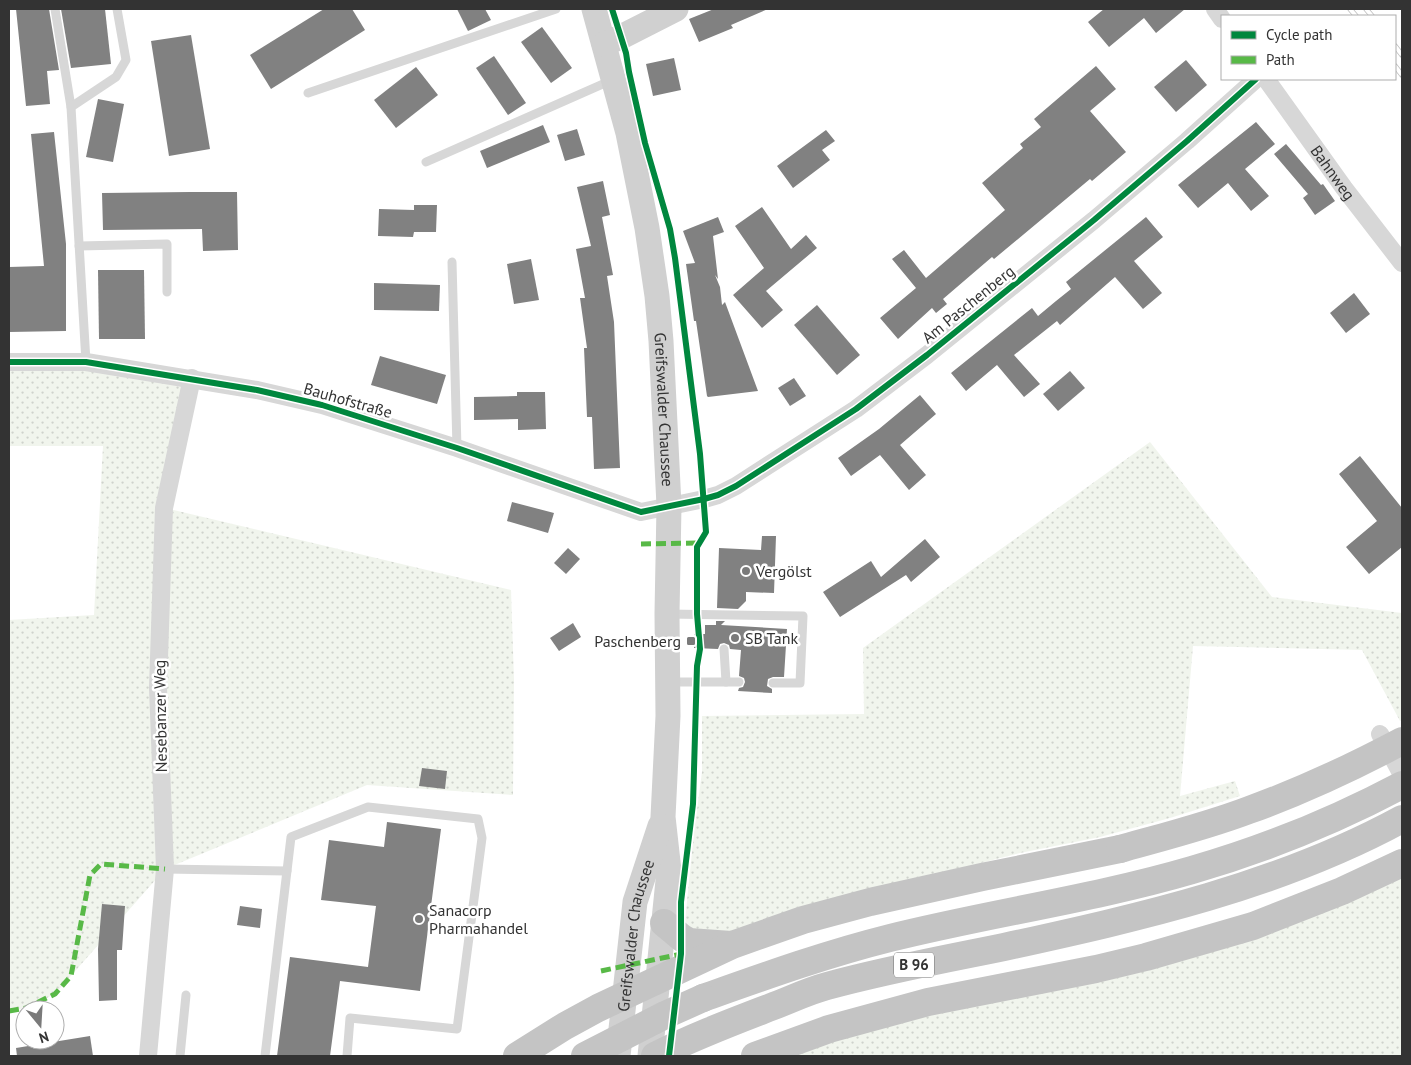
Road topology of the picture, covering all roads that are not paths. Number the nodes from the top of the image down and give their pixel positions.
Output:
1 (55, 9) edge
2 (117, 9) edge
3 (556, 9) edge
4 (594, 9) edge
5 (676, 9) edge
6 (613, 40) junction
7 (614, 78) junction
8 (1255, 80) edge
9 (1267, 80) edge
10 (308, 93) dead end
11 (71, 106) junction
12 (426, 162) dead end
13 (79, 246) junction
14 (452, 262) dead end
15 (1402, 263) edge
16 (167, 292) dead end
17 (9, 362) edge
18 (86, 362) junction
19 (192, 378) junction
20 (457, 448) junction
21 (670, 506) junction
22 (667, 614) junction
23 (725, 614) junction
24 (724, 625) dead end
25 (724, 649) dead end
26 (668, 682) junction
27 (726, 682) junction
28 (739, 682) dead end
29 (772, 684) dead end
30 (1391, 737) edge
31 (1402, 774) edge
32 (1402, 785) edge
33 (663, 817) junction
34 (1402, 819) edge
35 (1402, 862) edge
36 (165, 869) junction
37 (287, 871) junction
38 (664, 924) junction
39 (732, 945) junction
40 (658, 980) junction
41 (186, 995) dead end
42 (625, 996) junction
43 (148, 1056) edge
44 (180, 1056) edge
45 (264, 1056) edge
46 (347, 1056) edge
47 (517, 1056) edge
48 (586, 1056) edge
49 (618, 1056) edge
50 (650, 1056) edge
51 (655, 1056) edge
52 (755, 1056) edge

1 - 11 lane
2 - 11 lane
3 - 10 lane
4 - 6 main road, Greifswalder Chaussee
5 - 6 main road
6 - 7 main road, Greifswalder Chaussee
7 - 12 lane
7 - 21 main road, Greifswalder Chaussee
8 - 21 street, Am Paschenberg
9 - 15 street, Bahnweg
11 - 13 lane
13 - 16 lane
13 - 18 lane
14 - 20 lane
17 - 18 street, Bauhofstraße
18 - 19 street, Bauhofstraße
19 - 20 street, Bauhofstraße
19 - 36 street, Nesebanzer Weg
20 - 21 street, Bauhofstraße
21 - 22 main road, Greifswalder Chaussee
22 - 23 lane
22 - 26 main road, Greifswalder Chaussee
23 - 24 lane
23 - 29 lane
25 - 27 lane
26 - 27 lane
26 - 33 main road, Greifswalder Chaussee
27 - 28 lane
30 - 31 street
30 - 39 highway, bridge
32 - 48 highway, B 96, bridge
33 - 38 main road, Greifswalder Chaussee
33 - 42 main road, Greifswalder Chaussee
34 - 51 highway, B 96
35 - 52 highway
36 - 37 lane
36 - 43 street, Nesebanzer Weg
37 - 45 lane
37 - 46 lane
38 - 39 highway
38 - 40 main road, Greifswalder Chaussee
39 - 40 highway
40 - 42 highway
40 - 50 main road, Greifswalder Chaussee
41 - 44 lane
42 - 47 highway
42 - 49 main road, Greifswalder Chaussee

